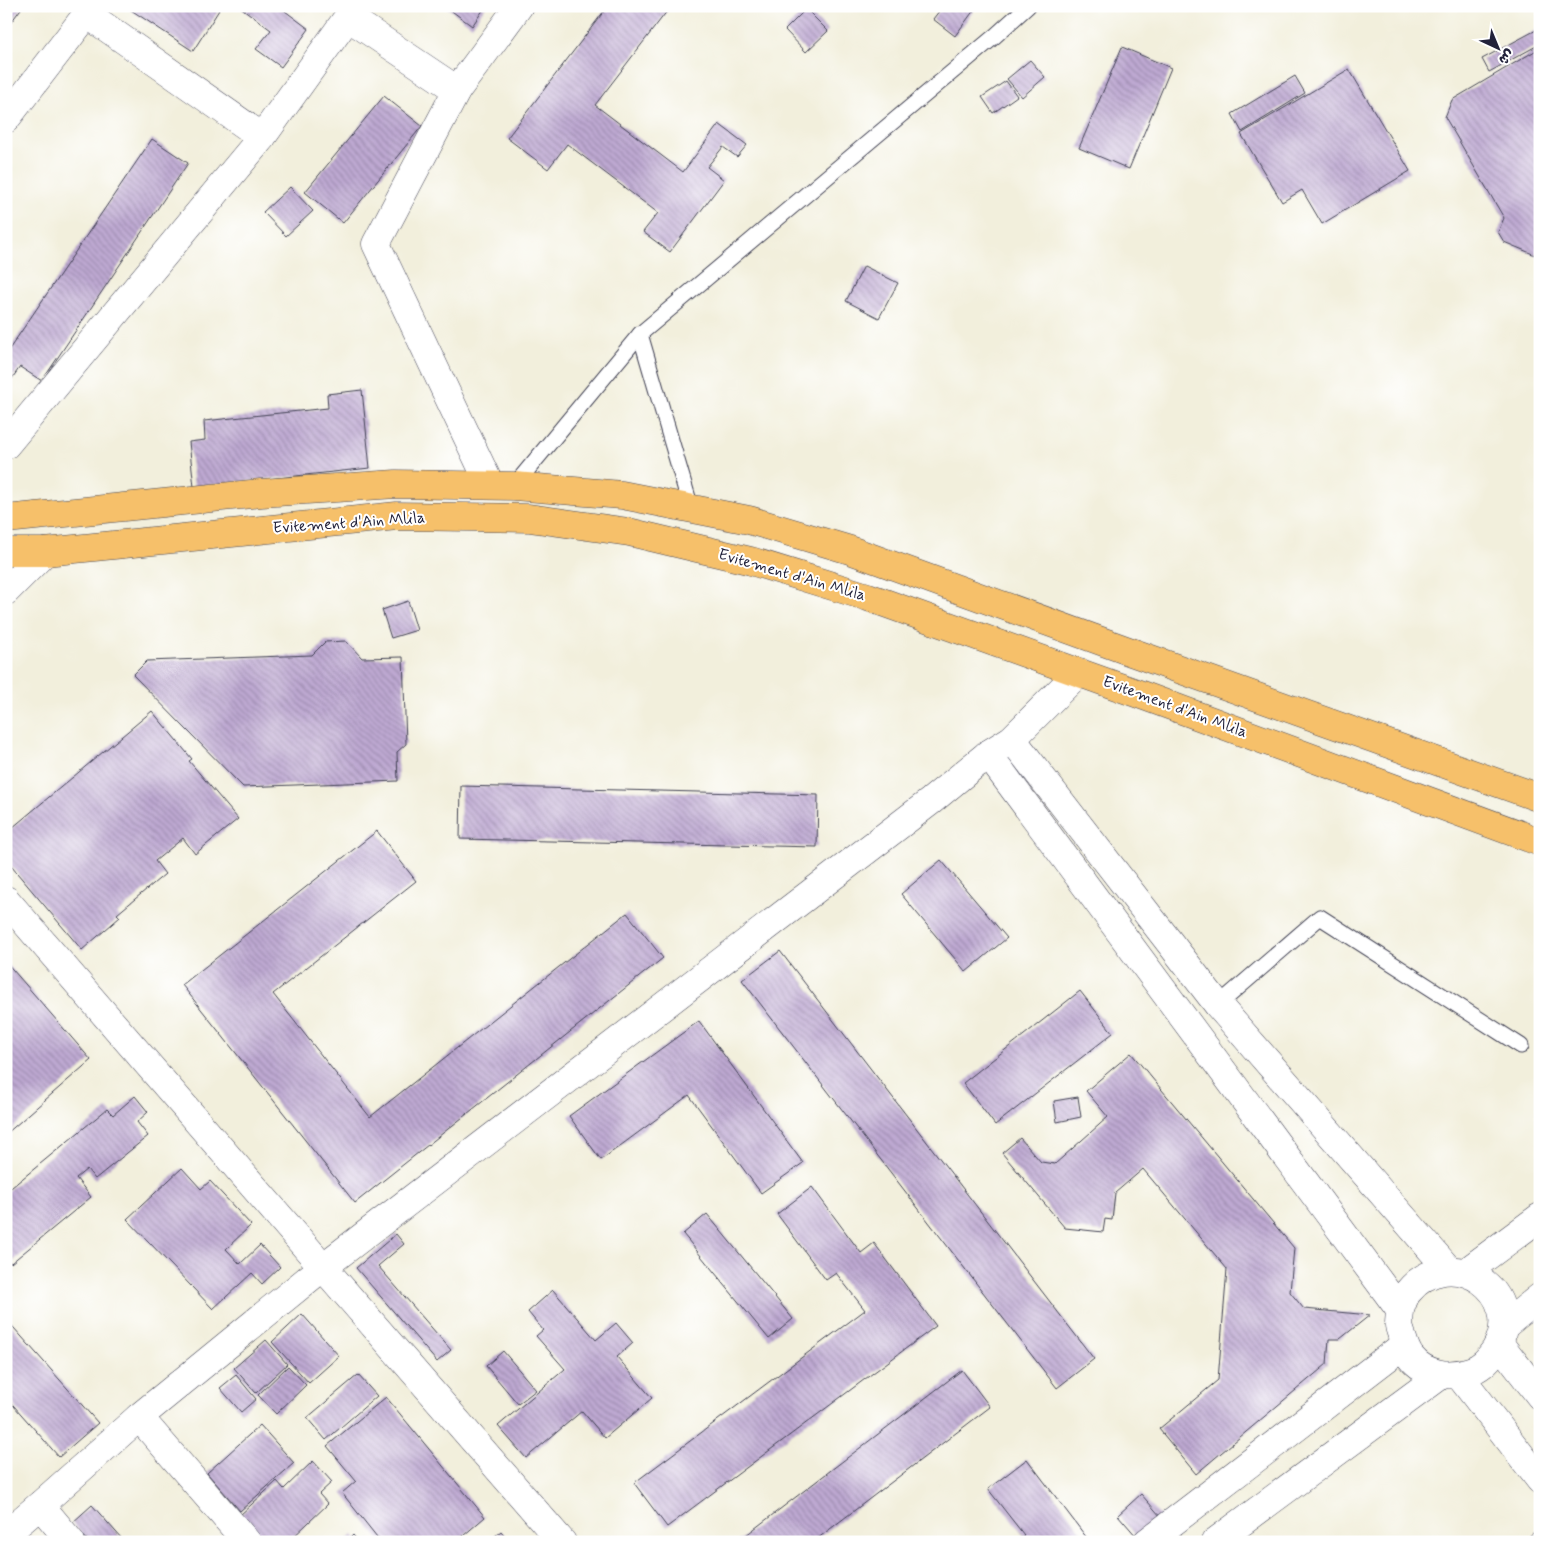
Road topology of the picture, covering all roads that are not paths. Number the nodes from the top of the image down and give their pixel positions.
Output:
1 (519, 6) edge
2 (1028, 6) edge
3 (341, 12) edge
4 (457, 90) junction
5 (6, 119) edge
6 (262, 137) junction
7 (640, 334) junction
8 (6, 446) edge
9 (502, 485) junction
10 (691, 508) junction
11 (6, 519) edge
12 (6, 552) edge
13 (45, 552) junction
14 (6, 591) edge
15 (1079, 672) junction
16 (1012, 739) junction
17 (988, 754) junction
18 (1540, 798) edge
19 (1540, 842) edge
20 (6, 900) edge
21 (1218, 1005) junction
22 (1521, 1046) dead end
23 (1540, 1218) edge
24 (323, 1267) junction
25 (1458, 1271) junction
26 (1540, 1297) edge
27 (1400, 1310) junction
28 (1502, 1334) junction
29 (1404, 1345) junction
30 (1450, 1375) junction
31 (1540, 1396) edge
32 (139, 1417) junction
33 (1540, 1480) edge
34 (40, 1505) junction
35 (6, 1534) edge
36 (1540, 1538) edge
37 (71, 1542) edge
38 (247, 1542) edge
39 (562, 1542) edge
40 (1147, 1542) edge
41 (1215, 1542) edge
42 (1535, 1542) edge

1 - 4 street
2 - 7 lane
3 - 4 street
3 - 6 street
4 - 9 street
5 - 6 street
6 - 8 street
7 - 9 lane
7 - 10 lane
9 - 10 highway, Evitement d'Ain Mlila
9 - 11 highway, Evitement d'Ain Mlila
10 - 18 highway, Evitement d'Ain Mlila
12 - 13 highway, Evitement d'Ain Mlila
13 - 14 street
13 - 15 highway, Evitement d'Ain Mlila
15 - 16 street
15 - 19 highway, Evitement d'Ain Mlila
16 - 17 street
16 - 21 street
17 - 24 street
17 - 27 street
20 - 24 street
21 - 22 lane
21 - 25 street
23 - 25 street
24 - 32 street
24 - 39 street
25 - 27 street
25 - 28 street
26 - 28 street
27 - 29 street
28 - 30 street
28 - 31 street
29 - 30 street
29 - 40 street
30 - 33 street
30 - 41 street
32 - 34 street
32 - 38 street
34 - 35 street
34 - 37 street
36 - 42 lane

